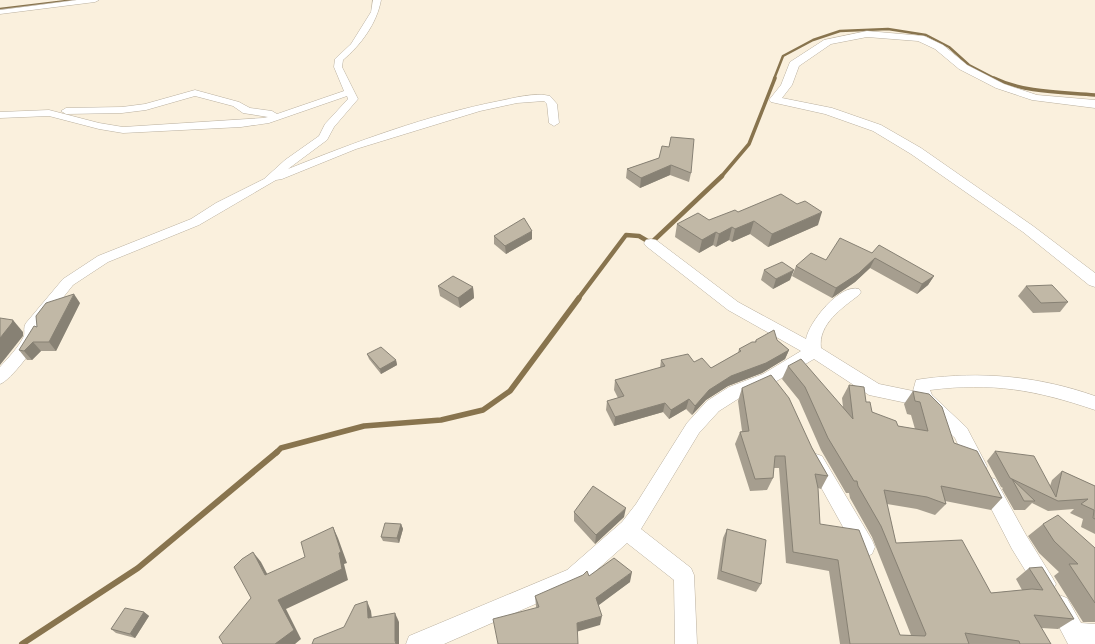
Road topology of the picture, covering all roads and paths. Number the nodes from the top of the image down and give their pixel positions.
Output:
1 (95, 0) edge
2 (377, 0) edge
3 (0, 12) edge
4 (350, 92) junction
5 (1095, 104) edge
6 (297, 110) junction
7 (28, 114) junction
8 (0, 115) edge
9 (554, 123) dead end
10 (268, 181) junction
11 (651, 244) dead end
12 (1095, 281) edge
13 (854, 292) dead end
14 (814, 351) junction
15 (0, 378) edge
16 (926, 400) junction
17 (1095, 403) edge
18 (810, 448) edge
19 (629, 529) junction
20 (872, 566) edge
21 (1084, 638) edge
22 (417, 644) edge
23 (686, 644) edge

1 - 3 street
2 - 4 street
4 - 6 street
4 - 10 street
5 - 12 street
6 - 7 street
6 - 7 street
7 - 8 street
9 - 10 street
10 - 15 street
11 - 14 street
13 - 14 street
14 - 16 street
14 - 19 street
16 - 17 street
16 - 21 street
18 - 20 street
19 - 22 street
19 - 23 street

